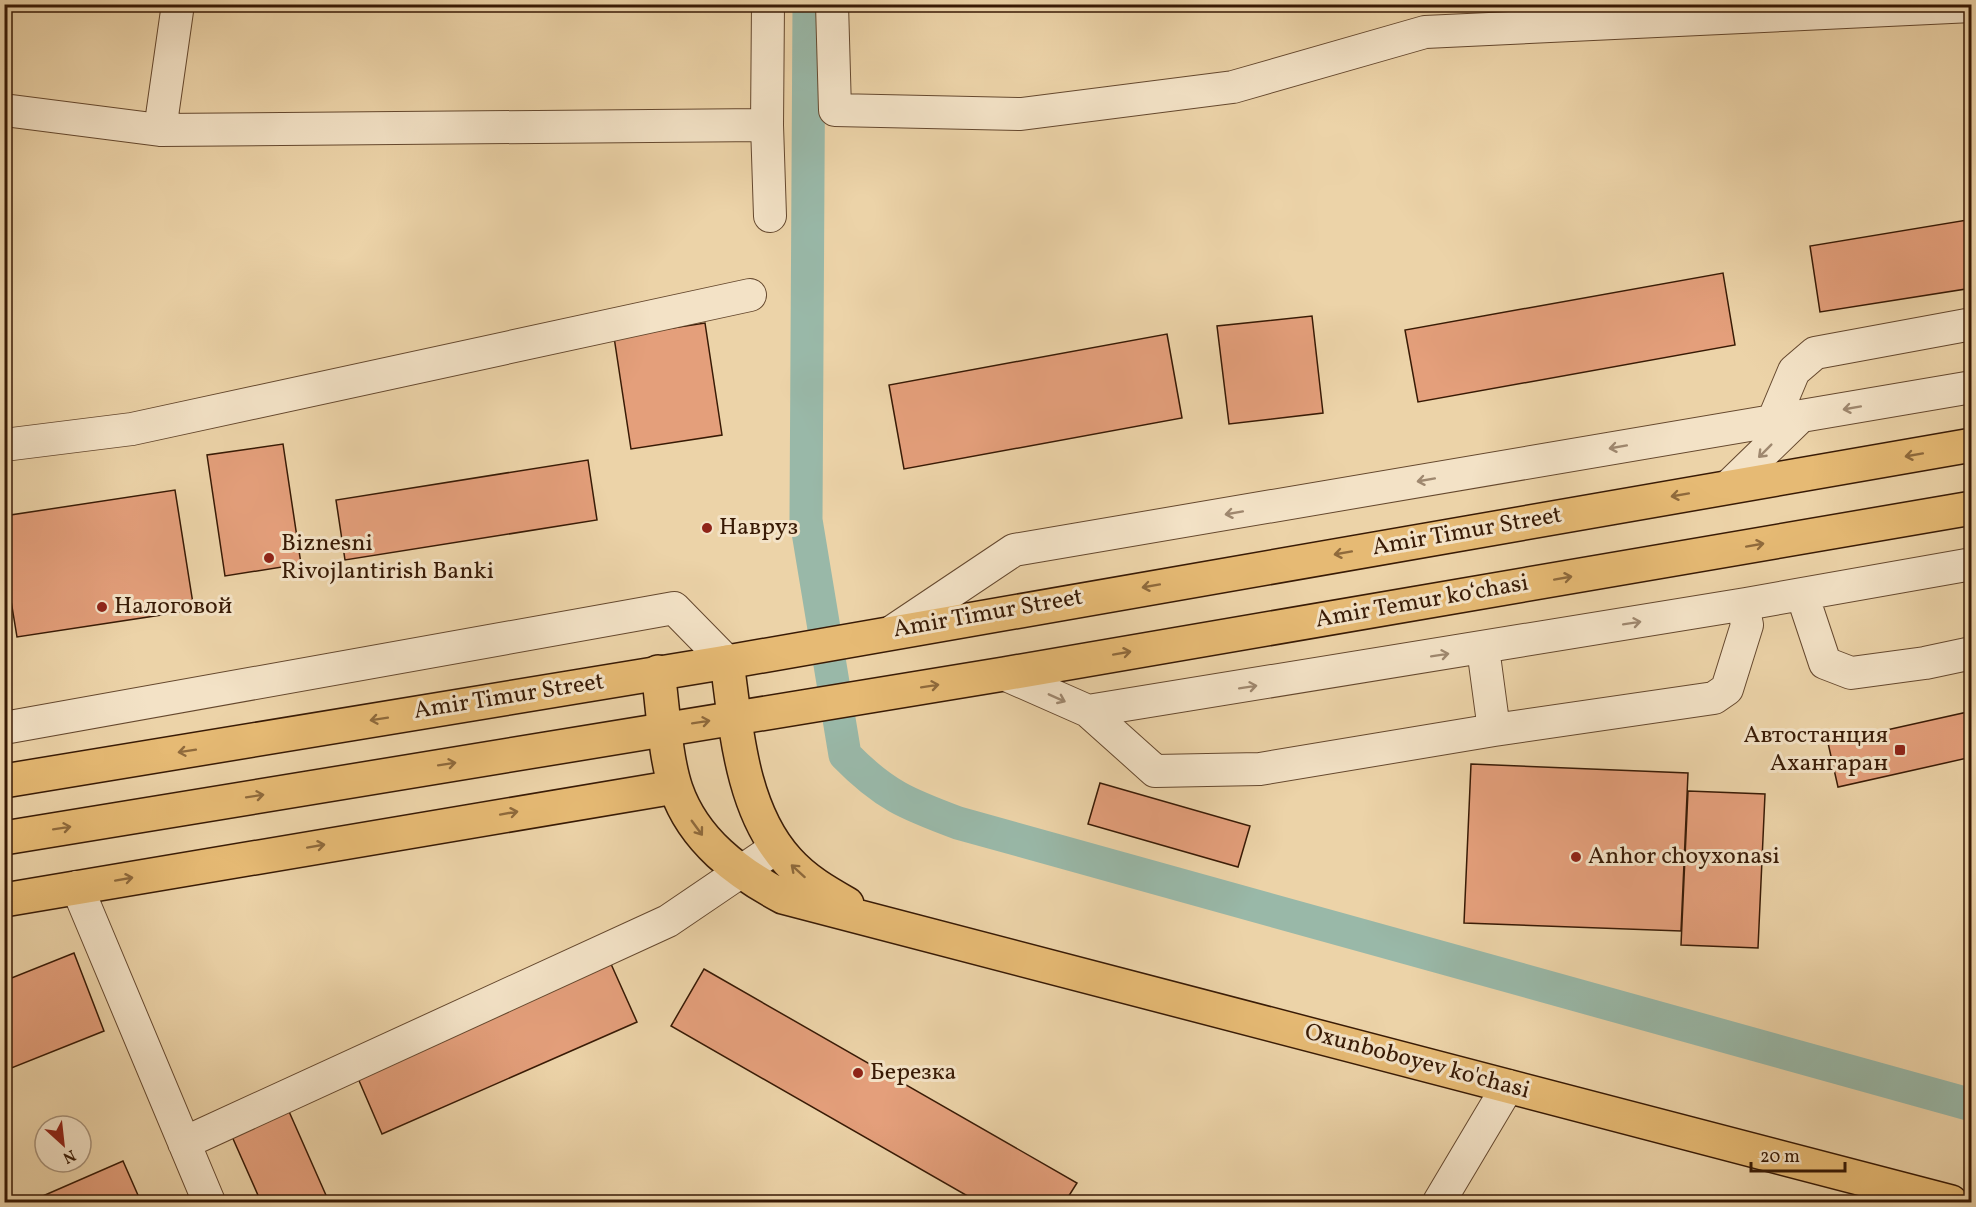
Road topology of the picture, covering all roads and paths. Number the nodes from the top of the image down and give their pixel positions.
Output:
1 (178, 4) edge
2 (768, 4) edge
3 (832, 4) edge
4 (1971, 6) edge
5 (4, 110) edge
6 (767, 125) junction
7 (160, 130) junction
8 (770, 216) dead end
9 (750, 295) dead end
10 (1971, 324) edge
11 (1971, 387) edge
12 (1786, 419) junction
13 (4, 445) edge
14 (1971, 445) edge
15 (1730, 486) junction
16 (1971, 508) edge
17 (1971, 564) edge
18 (1802, 594) junction
19 (1743, 605) junction
20 (893, 631) junction
21 (1483, 648) junction
22 (1971, 653) edge
23 (727, 662) junction
24 (658, 672) junction
25 (1004, 674) junction
26 (1088, 711) junction
27 (735, 717) junction
28 (4, 728) edge
29 (666, 728) junction
30 (1494, 730) junction
31 (4, 781) edge
32 (675, 787) junction
33 (4, 838) edge
34 (777, 847) junction
35 (741, 872) junction
36 (77, 887) junction
37 (4, 900) edge
38 (883, 923) junction
39 (1508, 1086) junction
40 (184, 1143) junction
41 (208, 1203) edge
42 (1439, 1203) edge
43 (1951, 1203) edge

1 - 7 street
2 - 6 street
3 - 4 street
5 - 7 street
6 - 7 street
6 - 8 street
9 - 13 street
10 - 12 street
11 -> 12 street
12 -> 15 street
12 -> 20 street
14 -> 15 main road, Amir Timur Street
15 -> 20 main road, Amir Timur Street
25 -> 16 main road, Amir Temur koʻchasi
17 - 18 street
18 - 19 street
18 - 22 street
21 -> 19 street
19 - 30 street
20 - 23 main road, Amir Timur Street
26 -> 21 street
21 - 30 street
23 - 24 main road, Amir Timur Street
23 - 27 main road, Oxunboboyev ko'chasi
23 - 28 street
24 - 29 main road, Oxunboboyev ko'chasi
24 -> 31 main road, Amir Timur Street
25 -> 26 street
27 -> 25 main road, Amir Temur koʻchasi
26 - 30 street
29 -> 27 main road
27 - 34 main road, Oxunboboyev ko'chasi
29 - 32 main road, Oxunboboyev ko'chasi
33 -> 29 main road
32 -> 35 main road, Oxunboboyev ko'chasi
36 -> 32 main road
34 - 35 street
38 -> 34 main road, Oxunboboyev ko'chasi
35 - 38 main road, Oxunboboyev ko'chasi
35 - 40 street
36 - 37 main road
36 - 40 street
38 - 39 main road, Oxunboboyev ko'chasi
39 - 42 street
39 - 43 main road, Oxunboboyev ko'chasi
40 - 41 street

